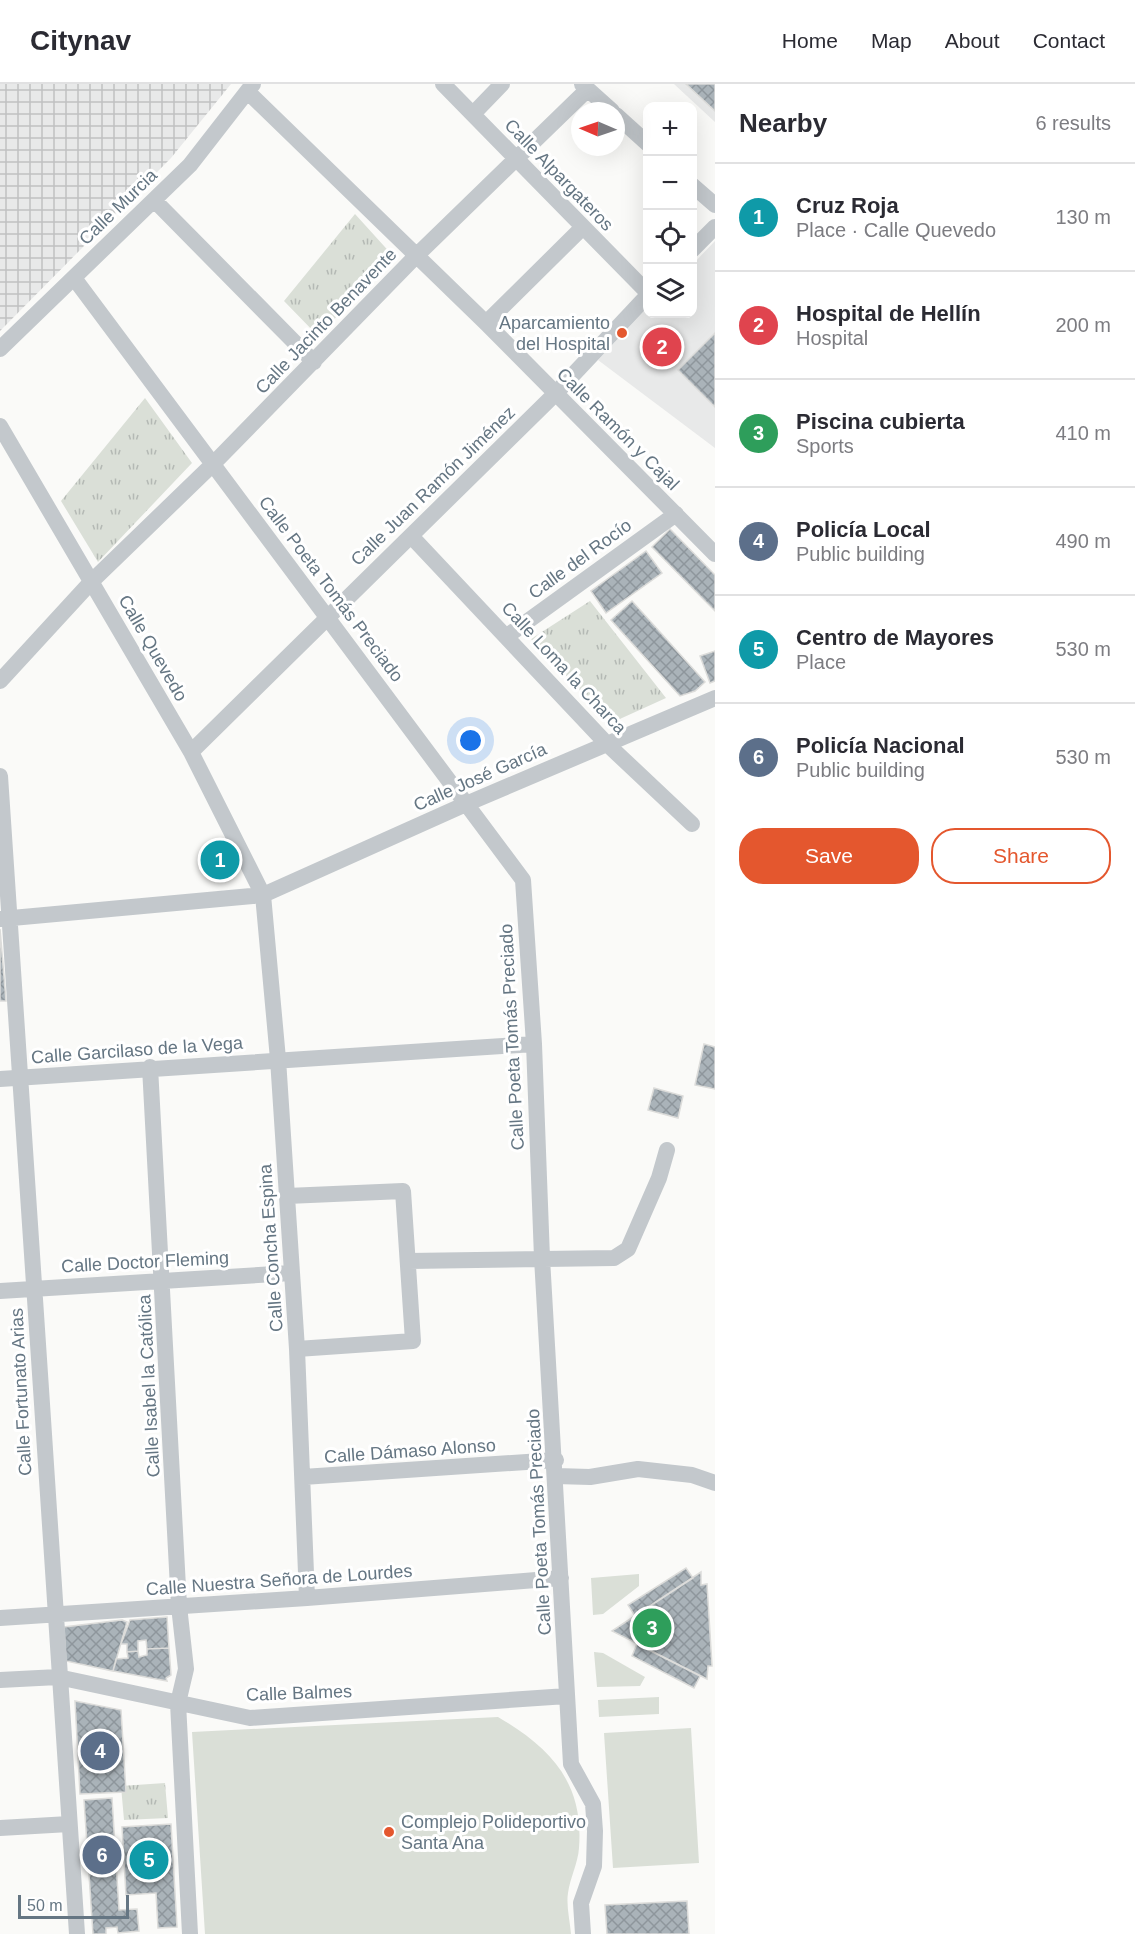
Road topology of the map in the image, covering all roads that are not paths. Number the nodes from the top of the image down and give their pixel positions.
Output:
1 (443, 84) edge
2 (502, 84) edge
3 (585, 87) edge
4 (250, 88) edge
5 (602, 102) edge
6 (473, 114) junction
7 (625, 123) edge
8 (643, 139) edge
9 (518, 159) junction
10 (154, 200) junction
11 (582, 228) junction
12 (715, 228) edge
13 (697, 246) edge
14 (417, 255) junction
15 (74, 278) junction
16 (643, 289) edge
17 (643, 299) edge
18 (486, 323) junction
19 (0, 349) edge
20 (314, 362) junction
21 (555, 394) junction
22 (0, 426) edge
23 (213, 464) junction
24 (676, 514) junction
25 (411, 536) junction
26 (715, 554) edge
27 (92, 581) junction
28 (327, 617) junction
29 (507, 636) junction
30 (0, 681) edge
31 (715, 698) edge
32 (606, 743) junction
33 (191, 752) junction
34 (0, 776) edge
35 (466, 804) junction
36 (692, 824) dead end
37 (262, 895) junction
38 (5, 919) edge
39 (534, 1044) junction
40 (278, 1059) junction
41 (150, 1067) junction
42 (23, 1078) junction
43 (0, 1079) edge
44 (667, 1150) dead end
45 (287, 1196) junction
46 (542, 1258) junction
47 (409, 1261) junction
48 (292, 1273) junction
49 (164, 1280) junction
50 (35, 1289) junction
51 (0, 1292) edge
52 (297, 1349) junction
53 (556, 1468) junction
54 (303, 1477) junction
55 (715, 1482) edge
56 (561, 1578) junction
57 (307, 1598) junction
58 (179, 1606) junction
59 (54, 1616) junction
60 (0, 1618) edge
61 (58, 1677) junction
62 (0, 1680) edge
63 (567, 1696) junction
64 (178, 1703) junction
65 (69, 1824) junction
66 (0, 1828) edge
67 (77, 1934) edge
68 (190, 1934) edge
69 (583, 1934) edge

1 - 6 street, Calle Alpargateros
2 - 6 street
3 - 5 street
3 - 9 street, Calle Jacinto Benavente
4 - 10 street, Calle Murcia
4 - 14 street, Calle Ramón y Cajal
6 - 9 street, Calle Alpargateros
7 - 8 street
9 - 11 street, Calle Alpargateros
9 - 14 street, Calle Jacinto Benavente
10 - 15 street, Calle Murcia
10 - 20 street
11 - 16 street, Calle Alpargateros
11 - 18 street
12 - 13 street
14 - 18 street, Calle Ramón y Cajal
14 - 20 street, Calle Jacinto Benavente
15 - 19 street, Calle Murcia
15 - 23 street, Calle Poeta Tomás Preciado
17 - 21 street, Calle Juan Ramón Jiménez
18 - 21 street, Calle Ramón y Cajal
20 - 23 street, Calle Jacinto Benavente
21 - 24 street, Calle Ramón y Cajal
21 - 25 street, Calle Juan Ramón Jiménez
22 - 27 street, Calle Quevedo
23 - 27 street, Calle Jacinto Benavente
23 - 28 street, Calle Poeta Tomás Preciado
24 - 26 street, Calle Ramón y Cajal
24 - 29 street, Calle del Rocío
25 - 28 street, Calle Juan Ramón Jiménez
25 - 29 street, Calle Loma la Charca
27 - 30 street
27 - 33 street, Calle Quevedo
28 - 33 street, Calle Juan Ramón Jiménez
28 - 35 street, Calle Poeta Tomás Preciado
29 - 32 street, Calle Loma la Charca
31 - 32 street, Calle José García
32 - 35 street, Calle José García
32 - 36 street, Calle Loma la Charca
33 - 37 street, Calle Quevedo
34 - 38 street, Calle Fortunato Arias
35 - 37 street, Calle José García
35 - 39 street, Calle Poeta Tomás Preciado
37 - 38 street, Calle José García
37 - 40 street, Calle Concha Espina
38 - 42 street, Calle Fortunato Arias
39 - 40 street, Calle Garcilaso de la Vega
39 - 46 street, Calle Poeta Tomás Preciado
40 - 41 street, Calle Garcilaso de la Vega
40 - 45 street, Calle Concha Espina
41 - 42 street, Calle Garcilaso de la Vega
41 - 49 street, Calle Isabel la Católica
42 - 43 street, Calle Garcilaso de la Vega
42 - 50 street, Calle Fortunato Arias
44 - 46 street
45 - 47 street
45 - 48 street, Calle Concha Espina
46 - 47 street
46 - 53 street, Calle Poeta Tomás Preciado
47 - 52 street
48 - 49 street, Calle Doctor Fleming
48 - 52 street, Calle Concha Espina
49 - 50 street, Calle Doctor Fleming
49 - 58 street, Calle Isabel la Católica
50 - 51 street, Calle Doctor Fleming
50 - 59 street, Calle Fortunato Arias
52 - 54 street, Calle Concha Espina
53 - 54 street, Calle Dámaso Alonso
53 - 55 street, Calle Dámaso Alonso
53 - 56 street, Calle Poeta Tomás Preciado
54 - 57 street, Calle Concha Espina
56 - 57 street, Calle Nuestra Señora de Lourdes
56 - 63 street, Calle Poeta Tomás Preciado
57 - 58 street, Calle Nuestra Señora de Lourdes
58 - 59 street, Calle Nuestra Señora de Lourdes
58 - 64 street, Calle Isabel la Católica
59 - 60 street, Calle Nuestra Señora de Lourdes
59 - 61 street, Calle Fortunato Arias
61 - 62 street, Calle Balmes
61 - 64 street, Calle Balmes
61 - 65 street, Calle Fortunato Arias
63 - 64 street, Calle Balmes
63 - 69 street, Calle Poeta Tomás Preciado
64 - 68 street, Calle Isabel la Católica
65 - 66 street
65 - 67 street, Calle Fortunato Arias

